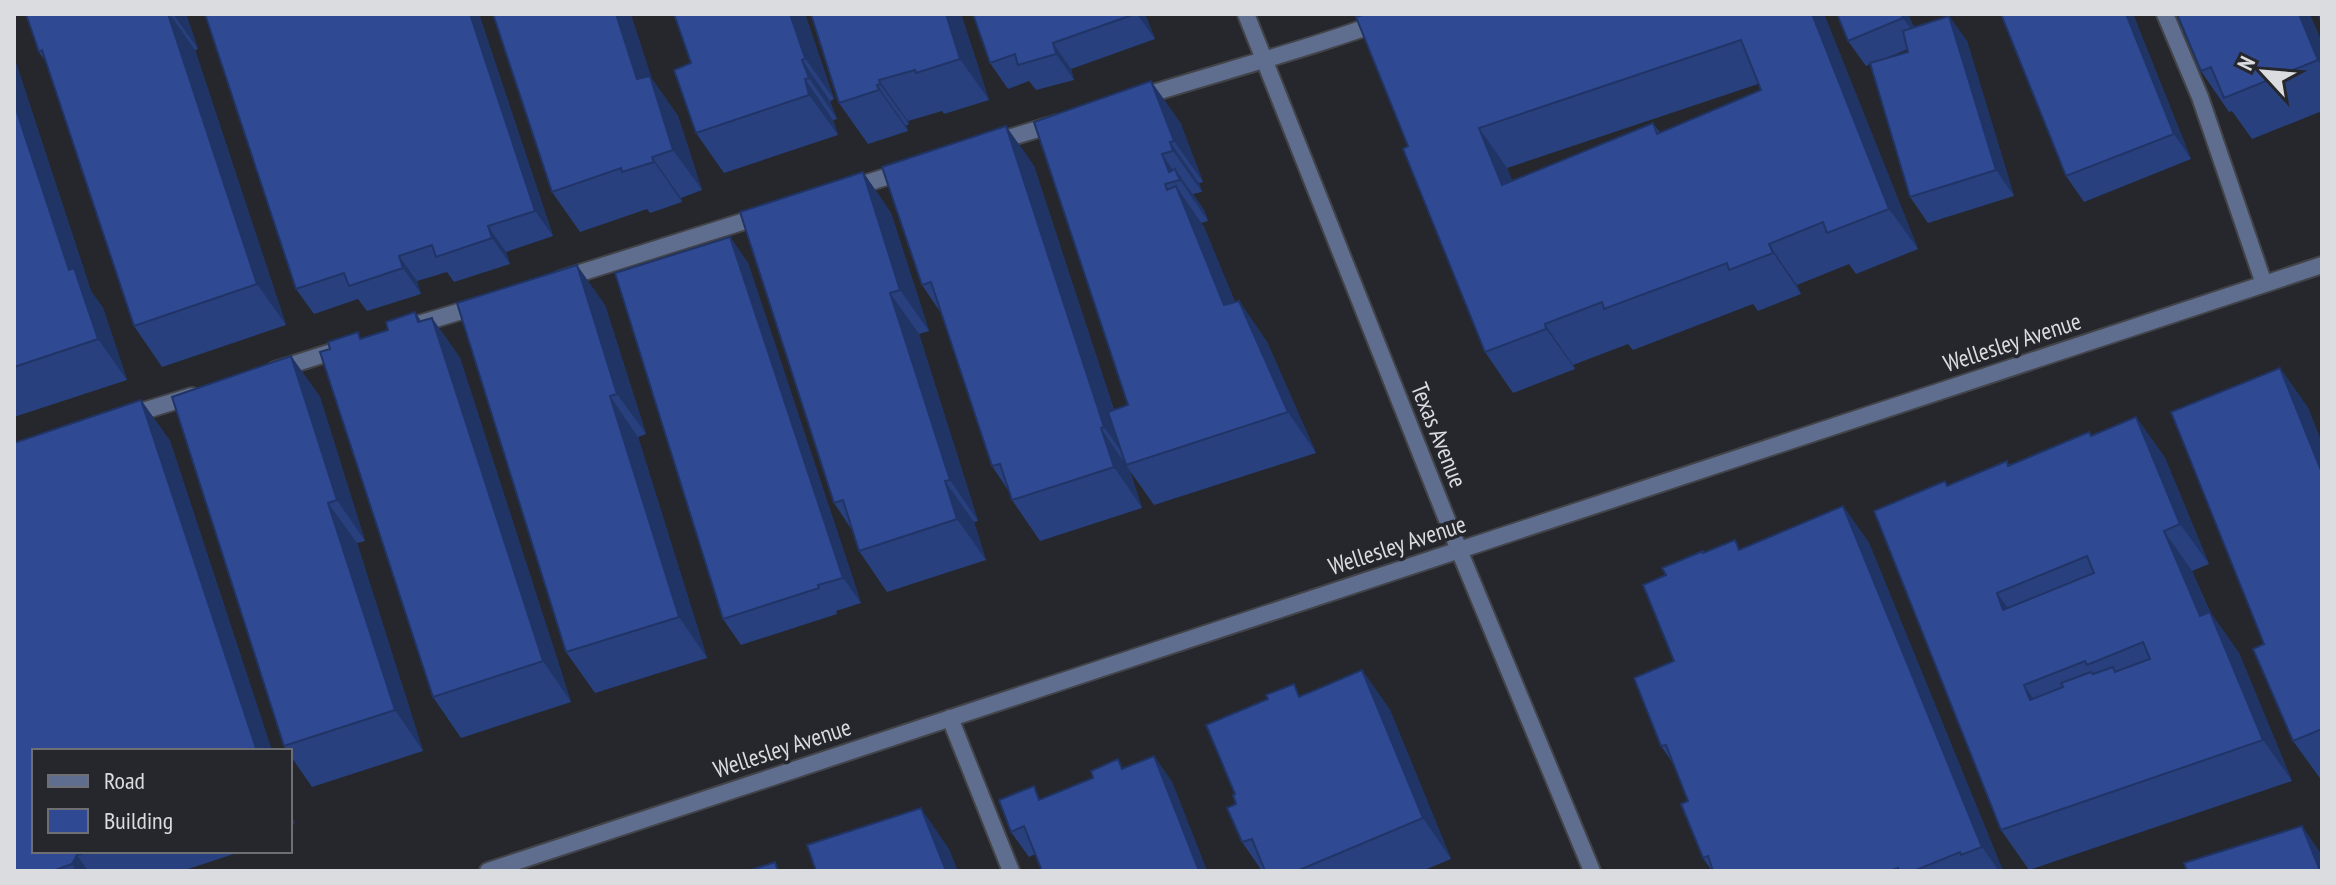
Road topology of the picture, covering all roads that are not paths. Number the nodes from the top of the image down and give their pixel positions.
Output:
1 (1246, 14) edge
2 (1403, 14) edge
3 (2165, 14) edge
4 (1264, 58) junction
5 (1116, 104) edge
6 (1071, 118) edge
7 (980, 147) edge
8 (920, 166) edge
9 (829, 195) edge
10 (784, 209) edge
11 (2322, 265) edge
12 (2264, 284) junction
13 (542, 285) edge
14 (497, 300) edge
15 (391, 333) edge
16 (361, 342) edge
17 (256, 376) edge
18 (210, 390) edge
19 (120, 419) edge
20 (1459, 550) junction
21 (950, 718) junction
22 (488, 871) edge
23 (1011, 871) edge
24 (1592, 871) edge

1 - 4 street, Texas Avenue
2 - 4 street
3 - 12 street
4 - 5 street
4 - 20 street, Texas Avenue
6 - 7 street
8 - 9 street
10 - 13 street
11 - 12 street, Wellesley Avenue
12 - 20 street, Wellesley Avenue
14 - 15 street
16 - 17 street
18 - 19 street
20 - 21 street, Wellesley Avenue
20 - 24 street, Texas Avenue
21 - 22 street, Wellesley Avenue
21 - 23 street

